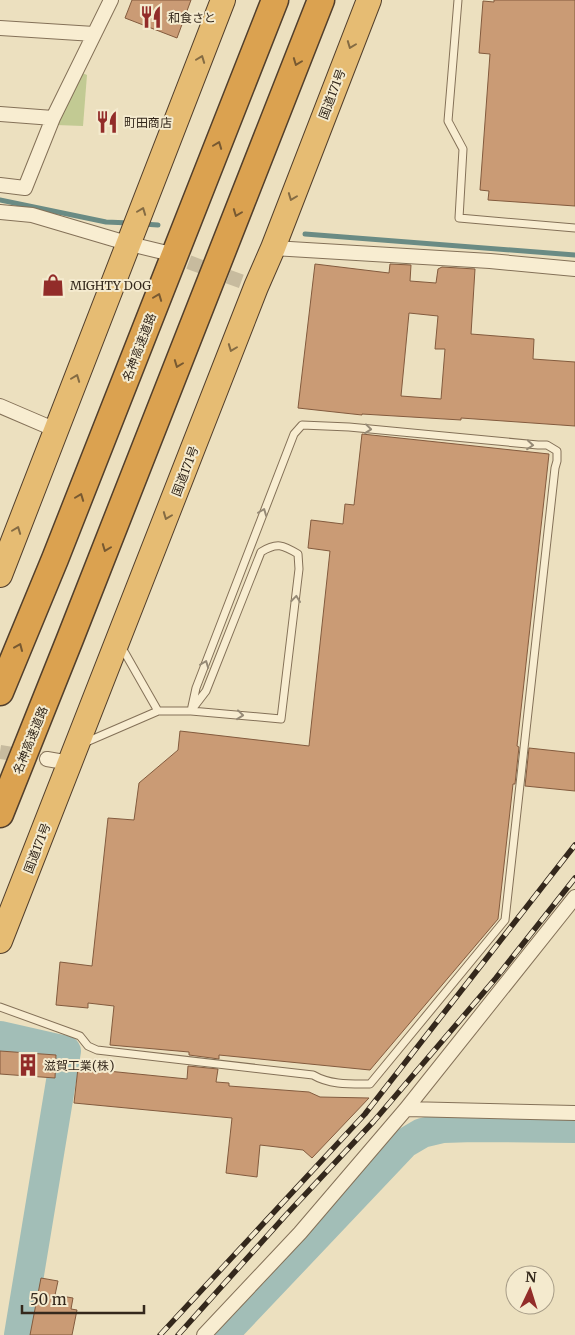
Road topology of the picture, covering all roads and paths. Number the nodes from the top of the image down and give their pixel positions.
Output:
1 (111, 0) edge
2 (223, 0) edge
3 (275, 0) edge
4 (321, 0) edge
5 (369, 0) edge
6 (458, 0) edge
7 (0, 28) edge
8 (94, 34) junction
9 (0, 114) edge
10 (53, 118) junction
11 (0, 185) edge
12 (0, 212) edge
13 (575, 228) edge
14 (130, 244) junction
15 (273, 248) junction
16 (163, 252) tunnel mouth
17 (575, 268) edge
18 (0, 406) edge
19 (56, 430) junction
20 (0, 575) edge
21 (70, 639) junction
22 (118, 641) junction
23 (0, 692) edge
24 (158, 711) junction
25 (191, 711) junction
26 (73, 754) junction
27 (47, 759) tunnel mouth
28 (0, 806) edge
29 (0, 814) edge
30 (575, 897) edge
31 (0, 941) edge
32 (1, 1007) edge
33 (406, 1109) junction
34 (575, 1113) edge
35 (204, 1335) edge

1 - 8 street
14 -> 2 highway
23 -> 3 highway, 名神高速道路
4 -> 21 highway, 名神高速道路
5 -> 15 highway, 国道171号
6 - 13 lane
7 - 8 street
8 - 10 street
9 - 10 street
10 - 11 street
12 - 14 street
14 - 16 street
19 -> 14 highway
15 - 17 street
15 -> 22 highway, 国道171号
18 - 19 street
20 -> 19 highway
21 - 28 highway, 名神高速道路
21 - 29 highway, 名神高速道路
22 - 24 lane
22 - 26 highway, 国道171号
24 - 25 lane
24 - 26 lane
25 -> 25 lane
25 -> 32 lane
26 - 27 street
26 - 31 highway, 国道171号
30 - 33 street
33 - 34 street
33 - 35 street

